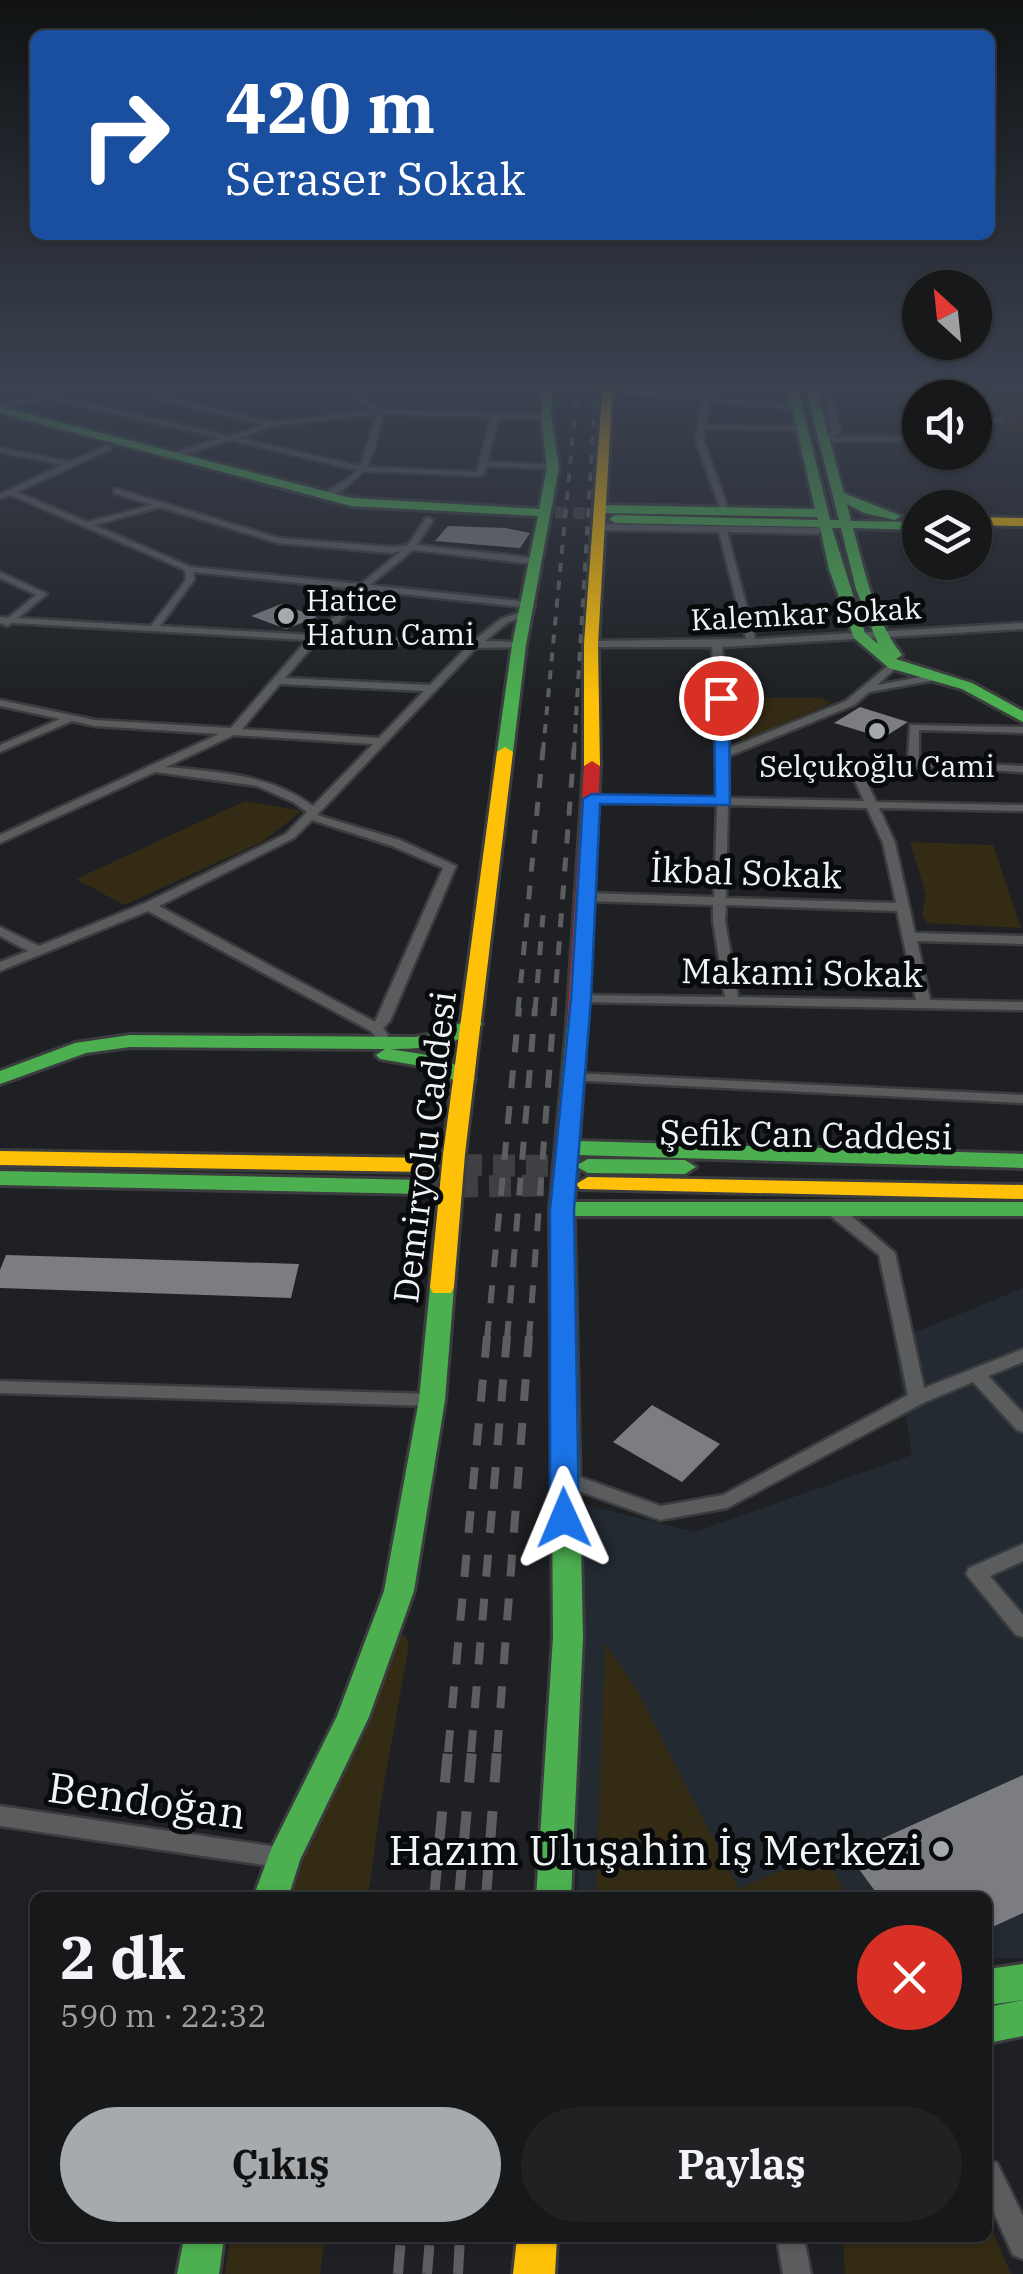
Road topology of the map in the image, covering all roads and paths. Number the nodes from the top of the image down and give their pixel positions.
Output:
1 (267, 488) edge
2 (296, 488) edge
3 (340, 488) edge
4 (547, 488) edge
5 (608, 488) edge
6 (714, 488) edge
7 (826, 488) edge
8 (833, 488) edge
9 (9, 492) edge
10 (117, 492) dead end
11 (290, 494) junction
12 (326, 496) junction
13 (157, 506) junction
14 (608, 517) junction
15 (539, 519) junction
16 (429, 520) junction
17 (724, 520) junction
18 (838, 520) junction
19 (902, 522) edge
20 (88, 524) junction
21 (992, 524) edge
22 (1023, 525) edge
23 (417, 548) junction
24 (534, 561) junction
25 (189, 569) junction
26 (0, 575) edge
27 (365, 586) junction
28 (529, 608) junction
29 (3, 623) edge
30 (1023, 626) edge
31 (153, 629) junction
32 (314, 638) junction
33 (751, 642) junction
34 (591, 644) junction
35 (717, 644) junction
36 (519, 645) junction
37 (473, 646) junction
38 (880, 646) junction
39 (936, 677) junction
40 (278, 681) junction
41 (433, 688) junction
42 (866, 690) junction
43 (0, 703) edge
44 (1023, 704) edge
45 (1023, 717) edge
46 (68, 719) junction
47 (236, 730) junction
48 (1023, 730) edge
49 (382, 741) junction
50 (0, 749) edge
51 (724, 754) junction
52 (913, 764) junction
53 (153, 768) junction
54 (1023, 769) edge
55 (592, 799) junction
56 (724, 802) junction
57 (869, 805) junction
58 (1023, 808) edge
59 (313, 814) junction
60 (0, 839) edge
61 (587, 897) junction
62 (720, 901) junction
63 (149, 906) junction
64 (904, 907) junction
65 (0, 931) edge
66 (910, 936) junction
67 (1023, 940) edge
68 (38, 951) junction
69 (0, 968) edge
70 (581, 999) junction
71 (732, 1000) junction
72 (924, 1004) junction
73 (1023, 1006) edge
74 (472, 1024) junction
75 (381, 1036) junction
76 (573, 1077) junction
77 (0, 1078) edge
78 (464, 1079) junction
79 (0, 1091) edge
80 (1023, 1098) edge
81 (567, 1148) junction
82 (1023, 1162) edge
83 (1023, 1172) edge
84 (1, 1173) edge
85 (425, 1176) tunnel mouth
86 (1023, 1192) edge
87 (1023, 1209) edge
88 (562, 1210) junction
89 (834, 1210) junction
90 (1023, 1355) edge
91 (976, 1374) junction
92 (0, 1387) edge
93 (918, 1398) junction
94 (432, 1400) junction
95 (1023, 1425) edge
96 (564, 1478) junction
97 (1023, 1552) edge
98 (1023, 1629) edge
99 (0, 1816) edge
100 (284, 1858) junction
101 (272, 1892) edge
102 (553, 1892) edge
103 (1023, 1982) edge
104 (992, 1986) edge
105 (1023, 2018) edge
106 (992, 2025) edge
107 (992, 2180) edge
108 (203, 2242) edge
109 (537, 2242) edge
110 (792, 2242) edge
111 (1023, 2245) edge
112 (198, 2274) edge
113 (534, 2274) edge
114 (797, 2274) edge

1 - 11 main road
2 - 12 main road
3 - 12 street
4 - 15 main road, Demiryolu Caddesi
5 - 14 main road
6 - 17 street
7 - 18 main road
8 - 18 main road
9 - 20 street
10 - 13 street
11 - 15 main road
11 - 16 main road
12 - 15 main road
13 - 20 street
13 - 23 street
14 - 17 main road
14 - 18 main road
14 - 34 main road
15 - 16 main road
15 - 24 main road, Demiryolu Caddesi
16 - 23 street
17 - 18 main road
17 - 33 street
18 - 19 main road
18 - 38 main road
18 - 38 main road
20 - 25 street
21 - 22 main road
23 - 24 street
23 - 27 street
24 - 28 main road, Demiryolu Caddesi
25 - 27 street
25 - 31 street
26 - 29 street
27 - 28 street
27 - 32 street
28 - 36 main road, Demiryolu Caddesi
28 - 37 street
29 - 31 street
30 - 38 street, Kalemkar Sokak
31 - 32 street
32 - 37 street
32 - 40 street
33 - 35 street, Kalemkar Sokak
33 - 38 street, Kalemkar Sokak
34 - 35 street, Kalemkar Sokak
34 - 55 main road
35 - 51 street
36 - 37 street
36 - 74 main road, Demiryolu Caddesi
37 - 41 street
38 - 39 main road
38 - 42 street
38 - 44 main road
39 - 42 street
39 - 45 main road
40 - 41 street
40 - 47 street
41 - 49 street
42 - 51 street
43 - 46 street
46 - 47 street
46 - 50 street
47 - 49 street
47 - 53 street
48 - 52 street
49 - 59 street
51 - 56 street
52 - 54 street
52 - 57 street
53 - 59 street
53 - 60 street
55 - 56 street
55 - 61 main road
56 - 57 street
56 - 62 street
57 - 58 street
57 - 64 street
59 - 63 street
59 - 75 street
61 - 62 street, İkbal Sokak
61 - 70 main road
62 - 64 street, İkbal Sokak
62 - 71 street
63 - 68 street
63 - 75 street
64 - 66 street
65 - 68 street
66 - 67 street
66 - 72 street
68 - 69 street
70 - 71 street, Makami Sokak
70 - 76 main road
71 - 72 street, Makami Sokak
72 - 73 street, Makami Sokak
74 - 75 main road
74 - 78 main road, Demiryolu Caddesi
75 - 77 main road
76 - 80 street
76 - 81 main road
78 - 79 main road
78 - 94 main road, Demiryolu Caddesi
81 - 82 main road
81 - 88 main road
83 - 86 main road, Şefik Can Caddesi
84 - 85 main road
87 - 89 main road
88 - 89 main road
88 - 96 main road
89 - 93 street
90 - 91 street
91 - 93 street
91 - 95 street
92 - 94 street
93 - 96 street
94 - 100 main road, Demiryolu Caddesi
96 - 102 main road
97 - 98 street
99 - 100 street, Bendoğan
100 - 101 main road, Demiryolu Caddesi
103 - 104 main road
105 - 106 main road
107 - 111 street
108 - 112 main road
109 - 113 main road
110 - 114 street

